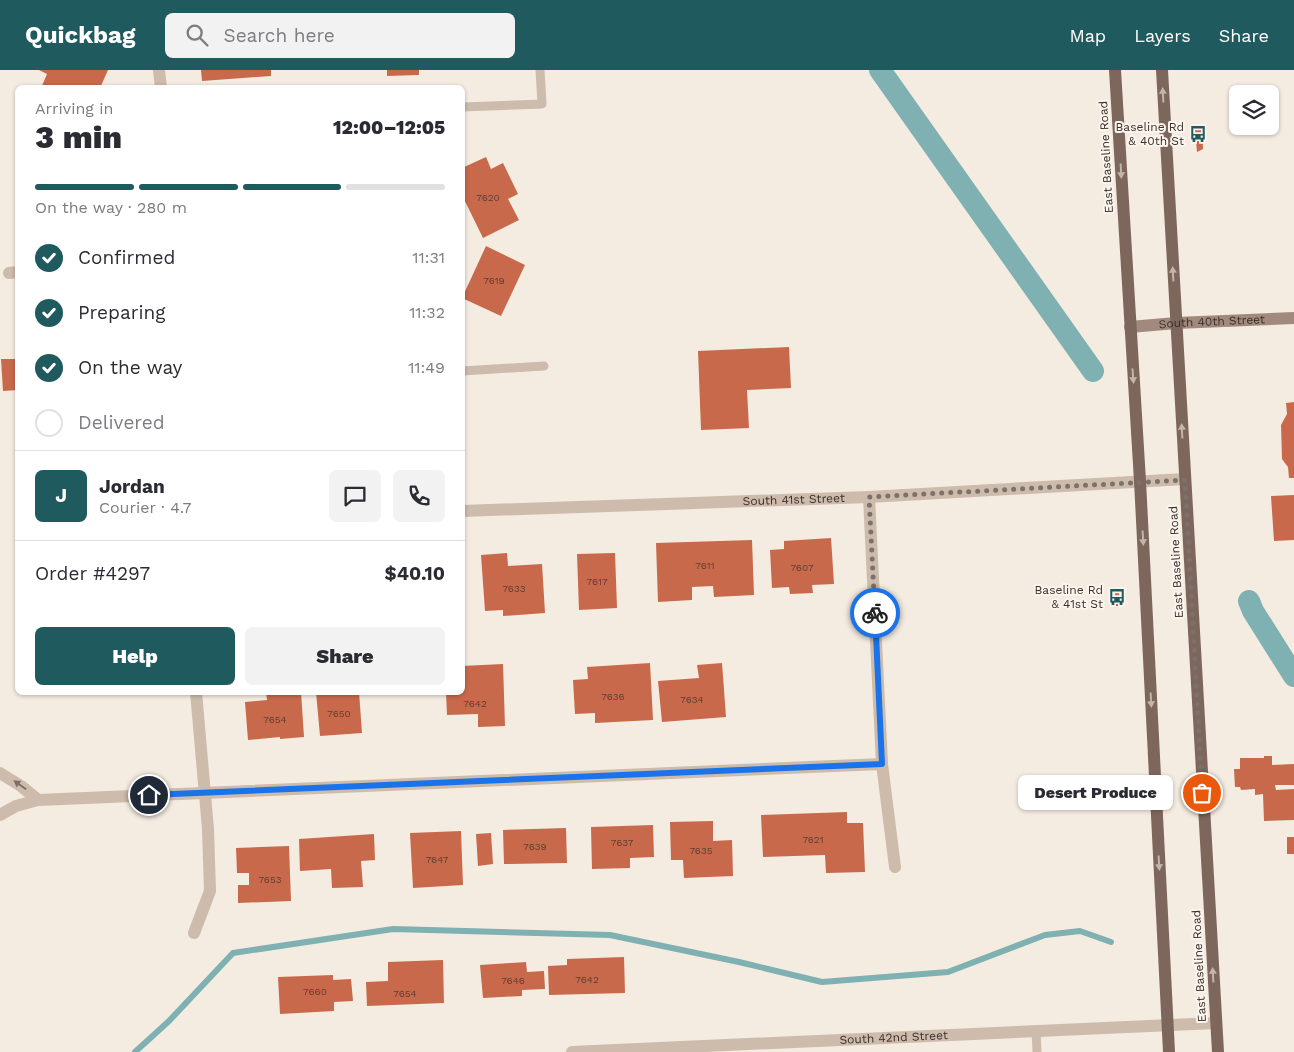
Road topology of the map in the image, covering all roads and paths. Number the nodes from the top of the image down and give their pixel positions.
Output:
1 (159, 70) edge
2 (540, 70) edge
3 (1115, 70) edge
4 (1162, 70) edge
5 (160, 85) edge
6 (465, 107) edge
7 (1294, 318) edge
8 (1176, 323) junction
9 (1130, 327) junction
10 (544, 366) dead end
11 (465, 371) edge
12 (1185, 480) junction
13 (1140, 481) junction
14 (869, 497) junction
15 (465, 511) edge
16 (196, 695) edge
17 (882, 764) junction
18 (0, 773) edge
19 (204, 793) junction
20 (38, 800) junction
21 (0, 815) edge
22 (895, 867) dead end
23 (194, 933) dead end
24 (1216, 1023) junction
25 (1168, 1025) junction
26 (1036, 1031) junction
27 (572, 1052) edge
28 (1037, 1052) edge
29 (1170, 1052) edge
30 (1218, 1052) edge

1 - 5 street
2 - 6 lane
3 -> 9 main road, East Baseline Road
8 -> 4 main road, East Baseline Road
7 - 8 main road, South 40th Street
8 - 9 main road, South 40th Street
12 -> 8 main road, East Baseline Road
9 -> 13 main road, East Baseline Road
10 - 11 lane
12 - 13 street, South 41st Street
24 -> 12 main road, East Baseline Road
13 - 14 street, South 41st Street
13 -> 25 main road, East Baseline Road
14 - 15 street, South 41st Street
14 - 17 street
16 - 19 street
17 - 19 street
17 - 22 street
20 -> 18 street
19 - 20 street
19 - 23 street
20 - 21 street
24 - 25 street, South 42nd Street
24 - 30 main road, East Baseline Road
25 - 26 street, South 42nd Street
25 - 29 main road, East Baseline Road
26 - 27 street, South 42nd Street
26 - 28 lane

